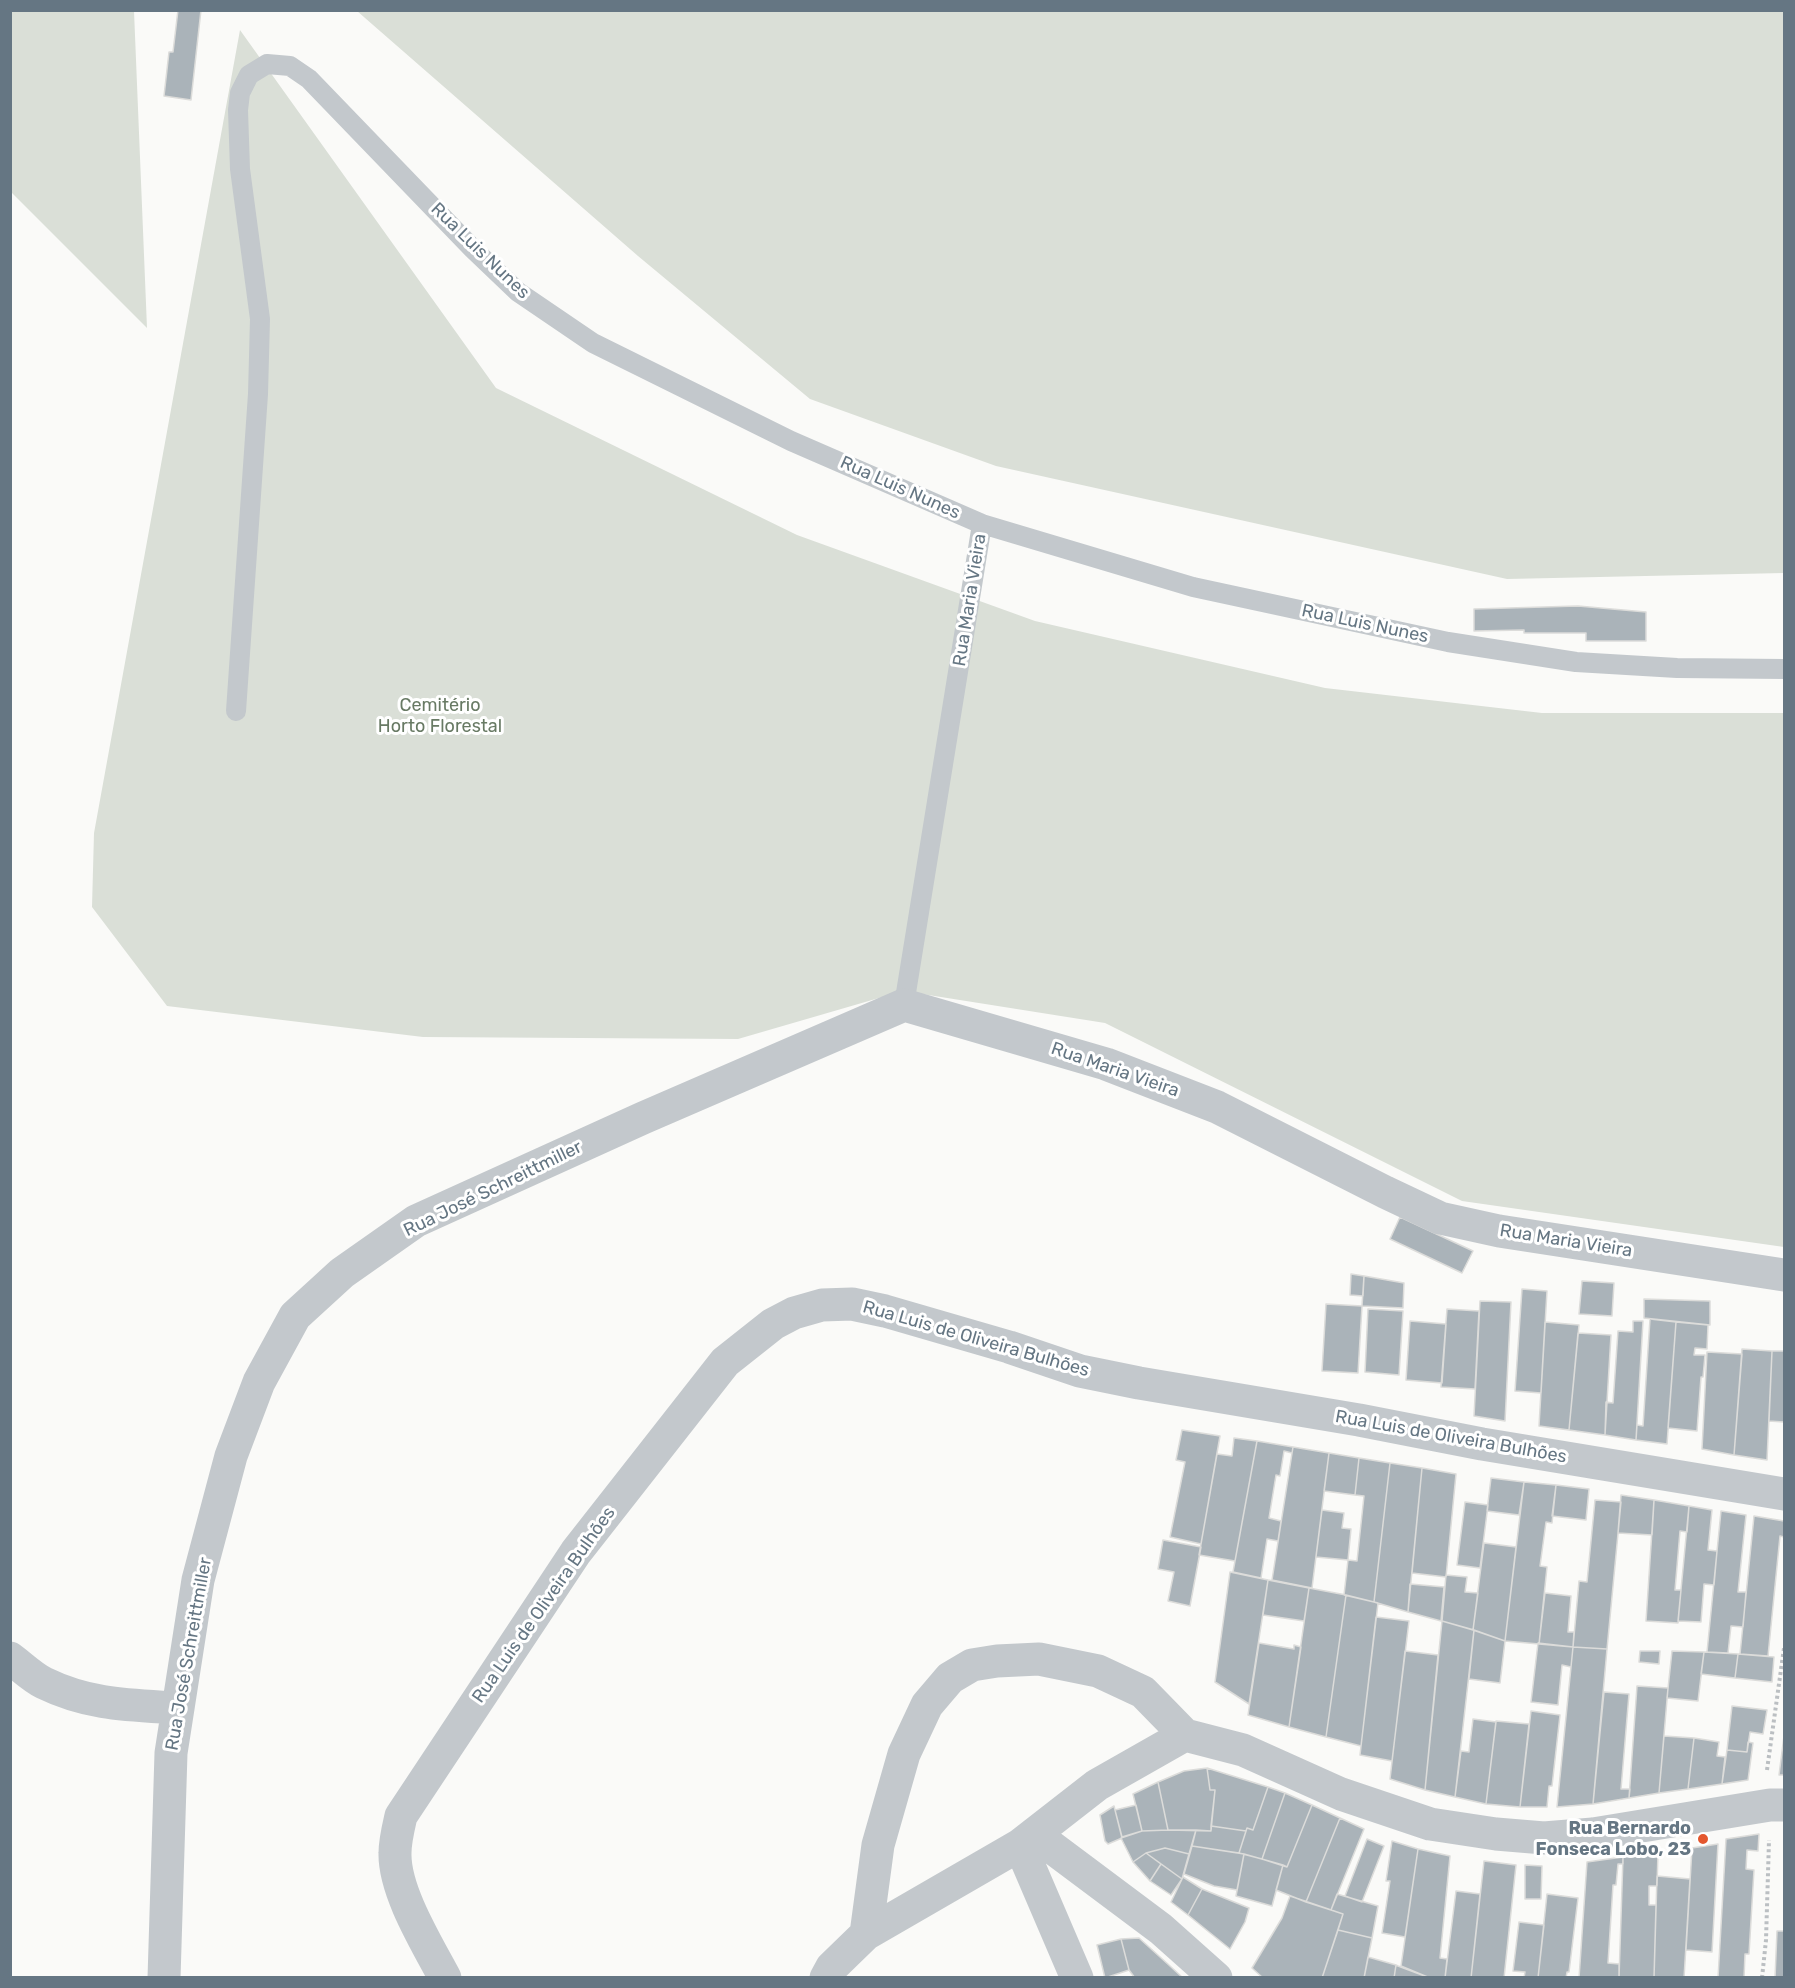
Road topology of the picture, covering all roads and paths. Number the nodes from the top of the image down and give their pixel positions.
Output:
1 (982, 524) junction
2 (1785, 669) edge
3 (236, 711) dead end
4 (904, 1005) junction
5 (1785, 1275) edge
6 (1785, 1494) edge
7 (1785, 1648) edge
8 (10, 1658) edge
9 (177, 1708) junction
10 (1185, 1735) junction
11 (1777, 1805) edge
12 (1027, 1839) junction
13 (866, 1934) junction
14 (164, 1977) edge
15 (445, 1977) edge
16 (826, 1977) edge
17 (1077, 1977) edge
18 (1216, 1977) edge
19 (1762, 1977) edge

1 - 2 lane, Rua Luis Nunes
1 - 3 lane, Rua Luis Nunes
1 - 4 lane, Rua Maria Vieira
4 - 5 street, Rua Maria Vieira
4 - 9 street, Rua José Schreittmiller
6 - 15 street, Rua Luis de Oliveira Bulhões
7 - 11 path
8 - 9 street
9 - 14 street, Rua José Schreittmiller
10 - 11 street
10 - 12 street
10 - 13 street
11 - 19 path
12 - 13 street
12 - 17 street
12 - 18 street
13 - 16 street

